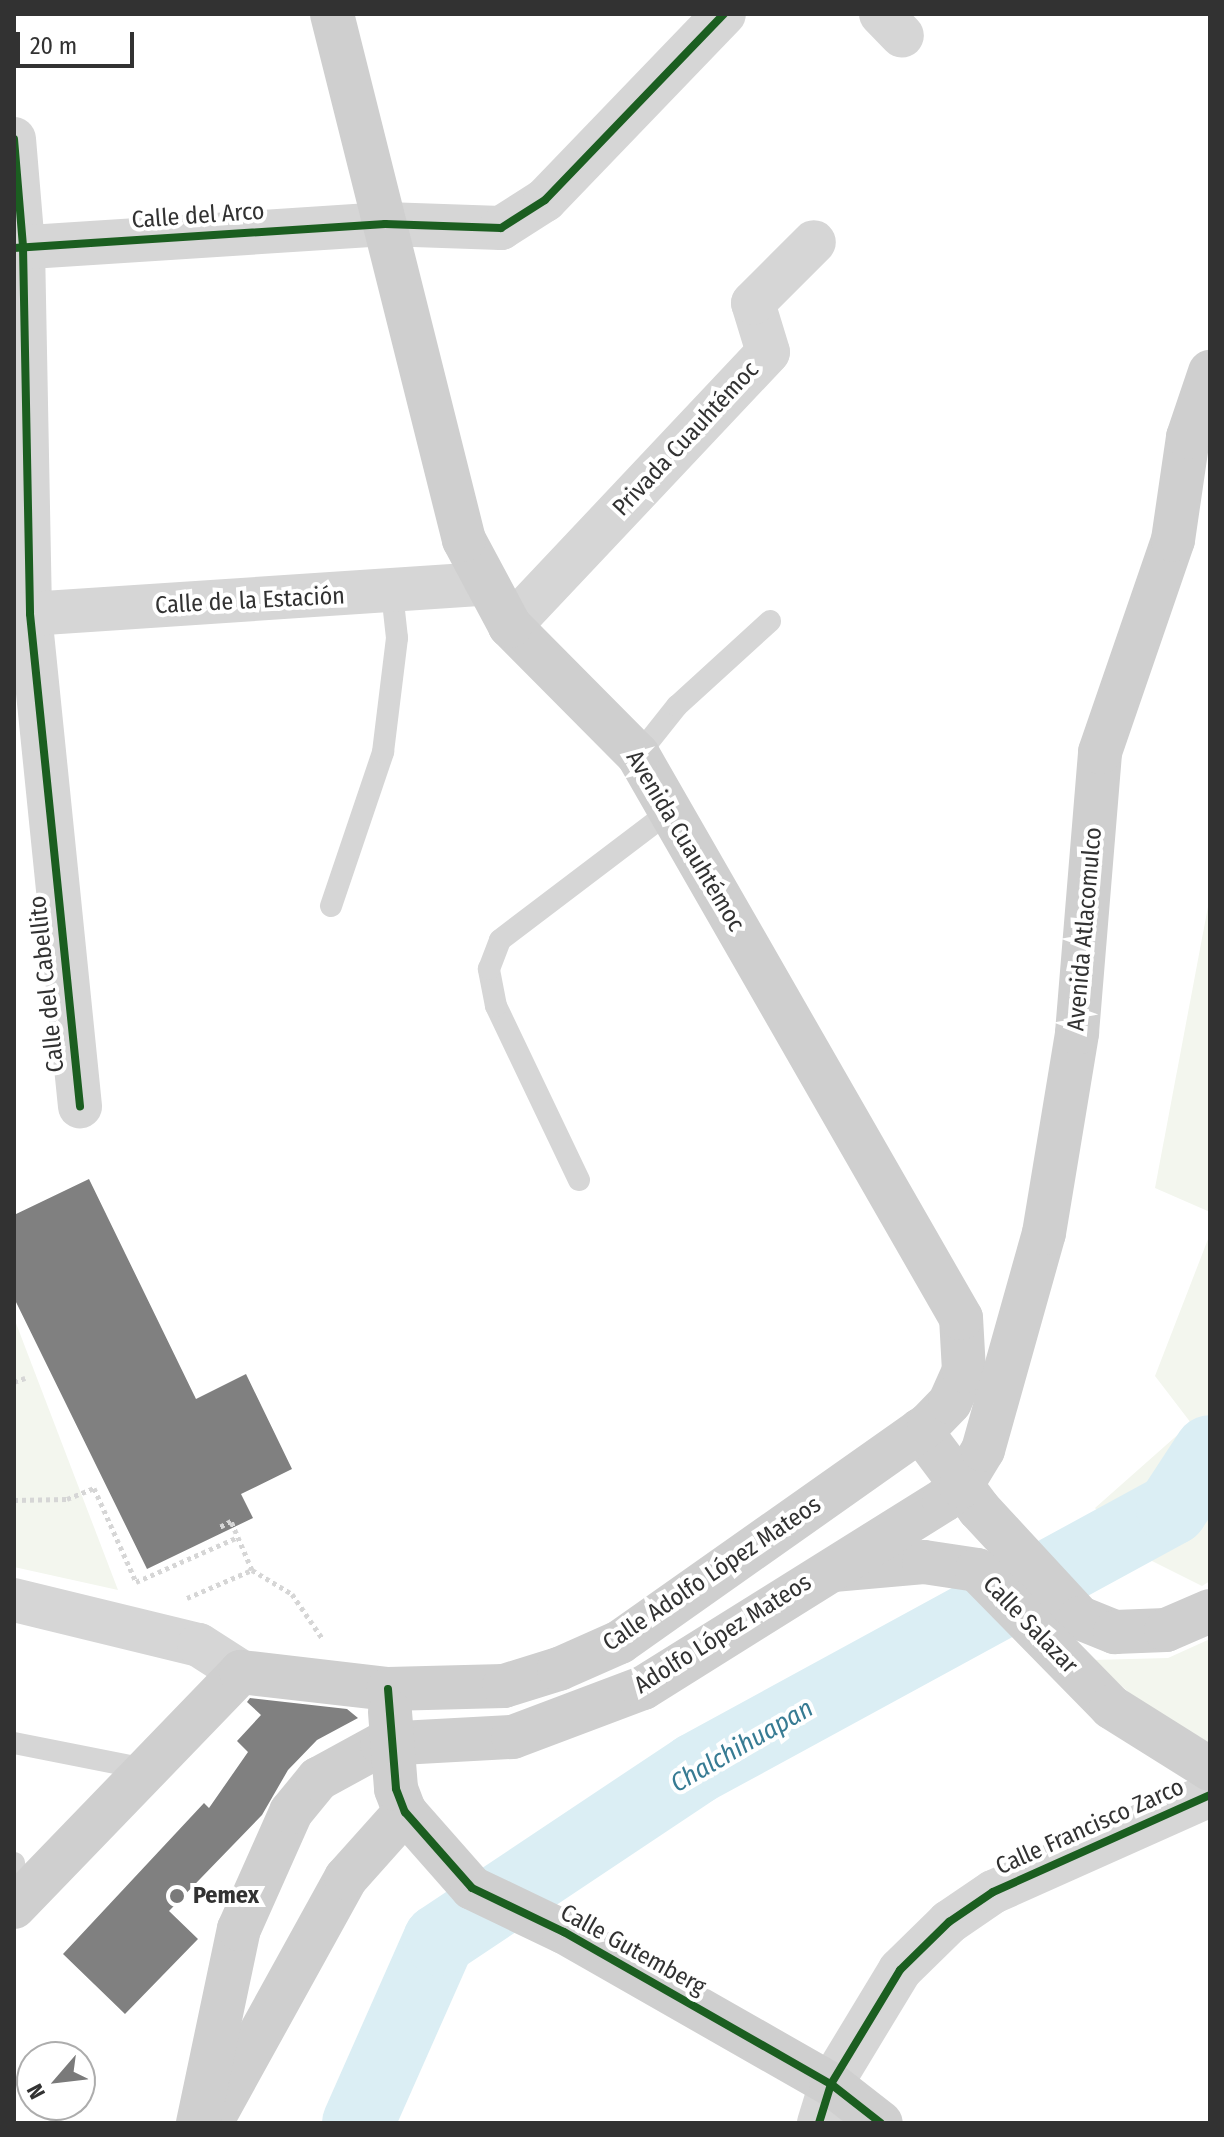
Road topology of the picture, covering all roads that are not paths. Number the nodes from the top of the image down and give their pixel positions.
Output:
1 (332, 14) edge
2 (724, 14) edge
3 (14, 139) edge
4 (385, 224) junction
5 (814, 242) dead end
6 (18, 248) edge
7 (1210, 372) edge
8 (486, 584) junction
9 (392, 593) junction
10 (22, 614) edge
11 (770, 621) dead end
12 (510, 626) junction
13 (638, 755) junction
14 (670, 811) junction
15 (331, 906) dead end
16 (80, 1106) dead end
17 (579, 1180) dead end
18 (920, 1430) junction
19 (970, 1498) junction
20 (822, 1571) junction
21 (14, 1600) edge
22 (1210, 1611) edge
23 (1063, 1631) junction
24 (241, 1672) junction
25 (389, 1700) junction
26 (14, 1743) edge
27 (145, 1769) junction
28 (1210, 1769) edge
29 (1210, 1795) edge
30 (408, 1812) junction
31 (16, 1891) edge
32 (825, 2103) edge
33 (198, 2123) edge
34 (211, 2123) edge
35 (881, 2123) edge

1 - 4 main road, Avenida Cuauhtémoc
2 - 4 street, Calle del Arco
3 - 6 street, Calle del Cabellito
4 - 6 street, Calle del Arco
4 - 8 main road, Avenida Cuauhtémoc
5 - 12 street, Privada Cuauhtémoc
6 - 10 street, Calle del Cabellito
7 - 19 main road, Avenida Atlacomulco
8 - 9 street, Calle de la Estación
8 - 12 main road, Avenida Cuauhtémoc
9 - 10 street, Calle de la Estación
9 - 15 lane
10 - 16 street, Calle del Cabellito
11 - 13 lane
12 - 13 main road, Avenida Cuauhtémoc
13 - 14 main road, Avenida Cuauhtémoc
14 - 17 lane
14 - 18 main road, Avenida Cuauhtémoc
18 - 19 main road
18 - 25 main road, Calle Adolfo López Mateos
19 - 20 main road, Adolfo López Mateos
19 - 23 main road
20 - 23 main road, Calle Salazar
20 - 33 main road, Adolfo López Mateos
21 - 24 street
22 - 23 main road
23 - 28 main road, Calle Salazar
24 - 25 main road, Calle Adolfo López Mateos
24 - 27 main road
25 - 30 main road, bridge
26 - 27 lane
27 - 31 main road
29 - 32 street, Calle Francisco Zarco
30 - 32 main road, Calle Gutemberg
30 - 34 main road
32 - 35 main road, Calle Gutemberg

